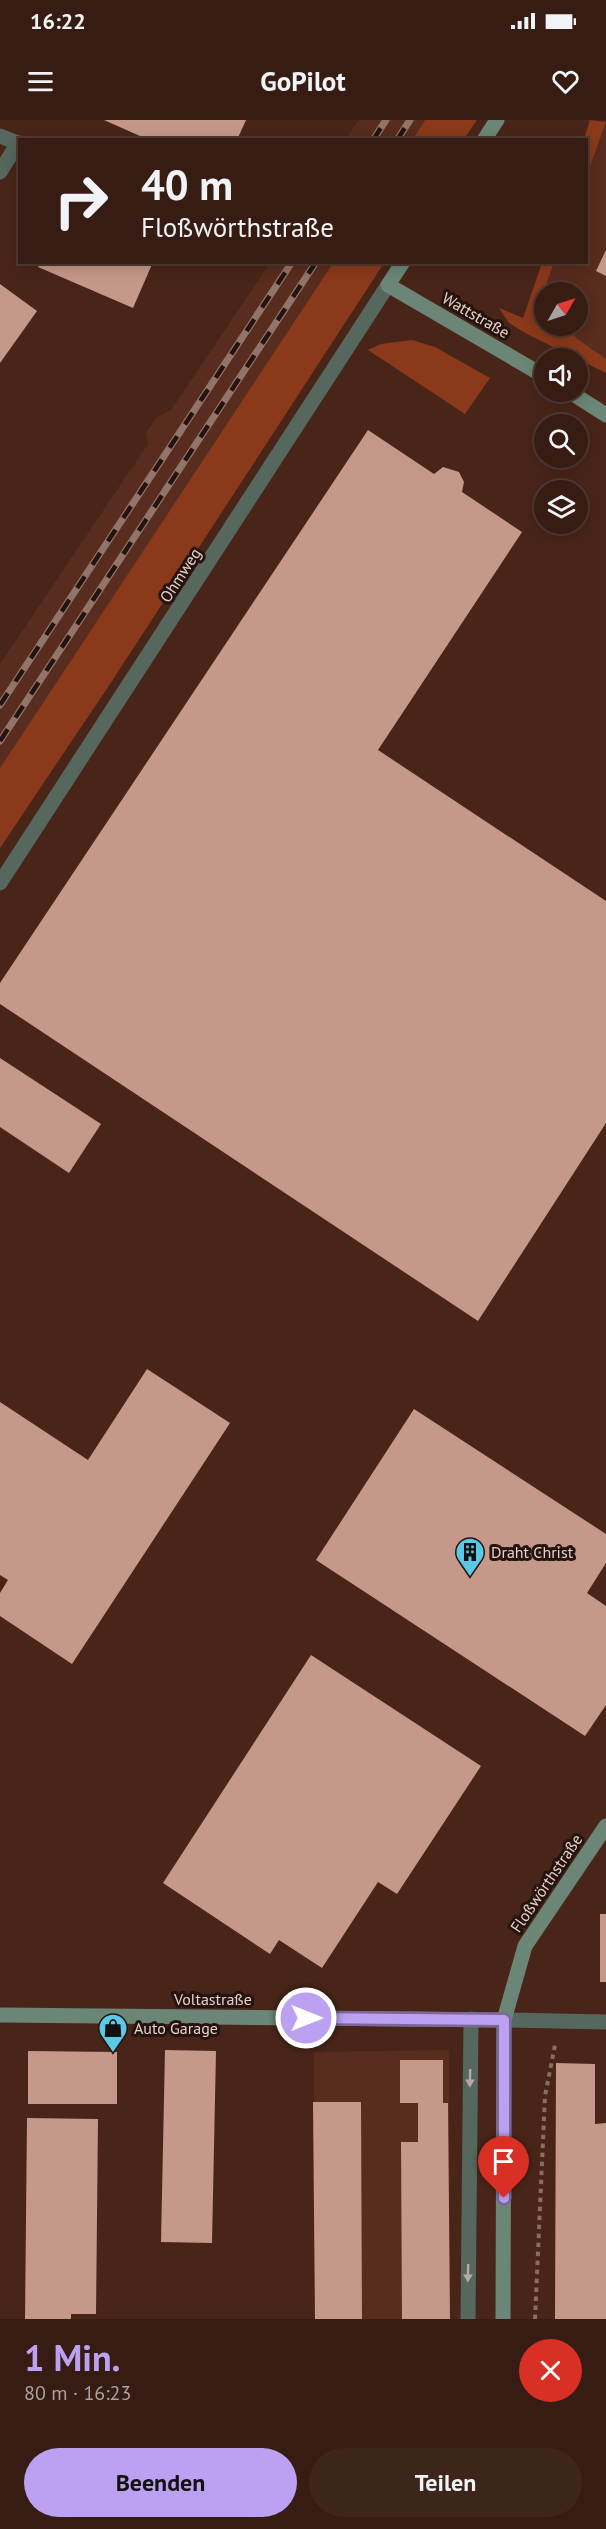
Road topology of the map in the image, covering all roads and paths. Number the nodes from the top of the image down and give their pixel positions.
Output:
1 (497, 120) edge
2 (0, 136) edge
3 (485, 138) edge
4 (18, 144) edge
5 (18, 145) edge
6 (0, 172) edge
7 (402, 264) edge
8 (388, 285) junction
9 (534, 370) edge
10 (586, 402) edge
11 (606, 415) edge
12 (0, 883) edge
13 (606, 1826) edge
14 (0, 2015) edge
15 (471, 2019) junction
16 (504, 2020) junction
17 (559, 2021) junction
18 (606, 2022) edge
19 (468, 2319) edge
20 (503, 2319) edge
21 (535, 2319) edge

1 - 3 main road
2 - 4 street
5 - 6 street
7 - 8 main road
8 - 9 main road, Wattstraße
8 - 12 street, Ohmweg
10 - 11 main road
13 - 16 main road, Floßwörthstraße
14 - 15 main road, Voltastraße
15 - 16 main road, Voltastraße
15 -> 19 street
16 - 17 street, Voltastraße
16 - 20 main road, Floßwörthstraße
17 - 18 street, Voltastraße
17 - 21 path

